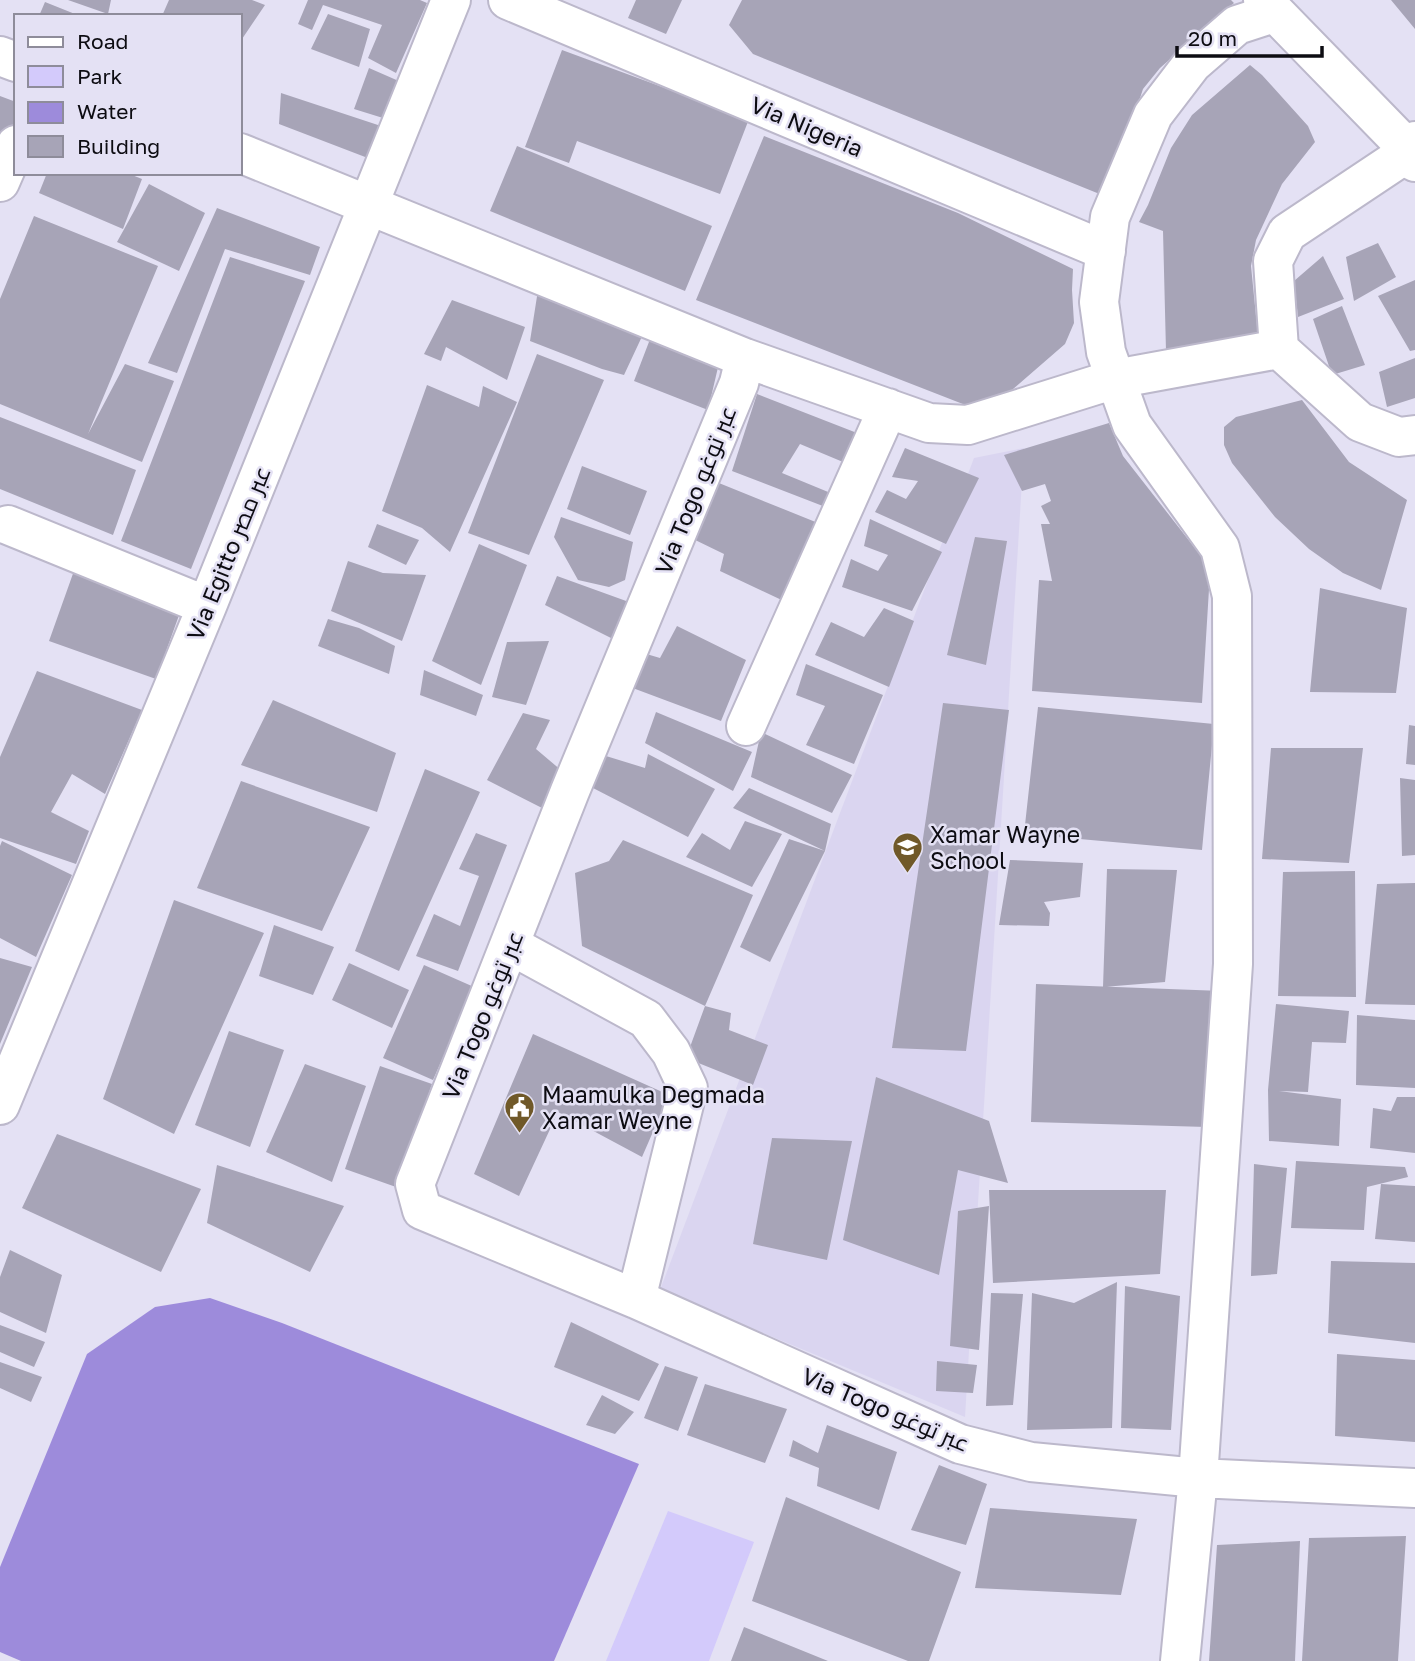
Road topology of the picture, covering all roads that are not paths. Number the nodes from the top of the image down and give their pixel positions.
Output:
1 (451, 0) edge
2 (508, 0) edge
3 (1269, 6) edge
4 (14, 150) edge
5 (1413, 151) edge
6 (242, 154) edge
7 (0, 183) edge
8 (367, 205) junction
9 (1106, 251) junction
10 (1279, 349) junction
11 (745, 358) junction
12 (1115, 379) junction
13 (888, 408) junction
14 (1415, 435) edge
15 (3, 530) edge
16 (207, 606) junction
17 (746, 726) dead end
18 (510, 945) junction
19 (1, 1097) edge
20 (636, 1299) junction
21 (1198, 1478) junction
22 (1415, 1488) edge
23 (1180, 1661) edge

1 - 8 street, Via Egitto عبر مصر
2 - 9 street, Via Nigeria
3 - 5 street
3 - 9 street
4 - 7 street
5 - 10 street
6 - 8 street
8 - 11 street
8 - 16 street, Via Egitto عبر مصر
9 - 12 street
10 - 12 street
10 - 14 street
11 - 13 street
11 - 18 street, Via Togo عبر توغو
12 - 13 street
12 - 21 street
13 - 17 street
15 - 16 street
16 - 19 street, Via Egitto عبر مصر
18 - 20 street
18 - 20 street, Via Togo عبر توغو
20 - 21 street, Via Togo عبر توغو
21 - 22 street, Via Togo عبر توغو
21 - 23 street

